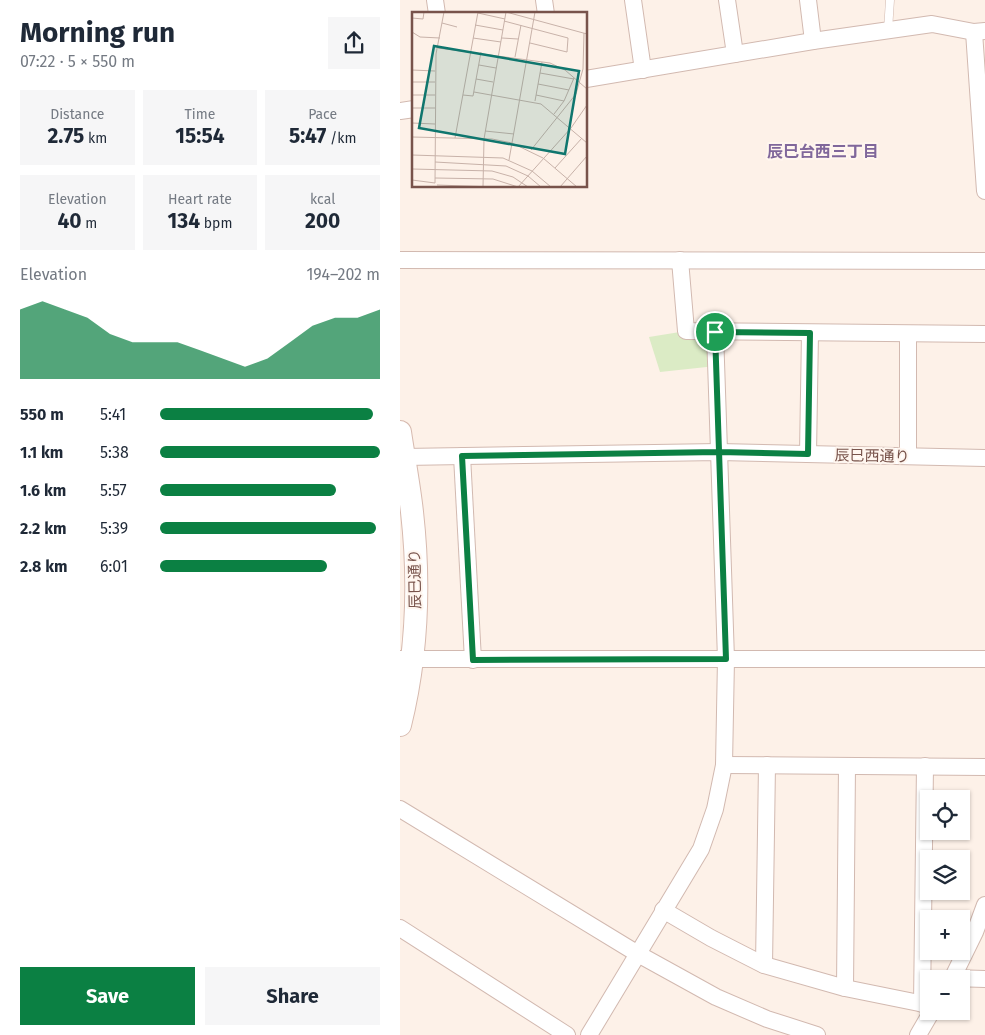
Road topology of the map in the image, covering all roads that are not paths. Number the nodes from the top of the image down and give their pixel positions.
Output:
1 (633, 0) edge
2 (727, 0) edge
3 (808, 0) edge
4 (890, 0) edge
5 (888, 30) junction
6 (979, 31) edge
7 (813, 41) junction
8 (735, 54) junction
9 (644, 70) junction
10 (588, 80) edge
11 (985, 191) edge
12 (400, 260) edge
13 (680, 260) junction
14 (985, 261) edge
15 (715, 332) junction
16 (810, 333) junction
17 (908, 334) junction
18 (985, 334) edge
19 (400, 432) edge
20 (719, 452) junction
21 (808, 454) junction
22 (462, 456) junction
23 (908, 456) junction
24 (402, 457) edge
25 (985, 458) edge
26 (406, 659) edge
27 (726, 659) junction
28 (985, 659) edge
29 (473, 660) junction
30 (400, 725) edge
31 (724, 765) junction
32 (768, 765) junction
33 (847, 766) junction
34 (925, 766) junction
35 (985, 767) edge
36 (400, 809) edge
37 (985, 905) edge
38 (663, 910) junction
39 (400, 928) edge
40 (638, 954) junction
41 (764, 965) junction
42 (928, 970) edge
43 (956, 970) edge
44 (970, 979) edge
45 (985, 979) edge
46 (845, 988) junction
47 (920, 1005) edge
48 (923, 1020) edge
49 (568, 1035) edge
50 (590, 1035) edge
51 (817, 1035) edge
52 (918, 1035) edge

1 - 9 street
2 - 8 street
3 - 7 street
4 - 5 lane
5 - 6 street
5 - 7 street
6 - 11 street
7 - 8 street
8 - 9 street
9 - 10 street
12 - 13 street
13 - 14 street
13 - 15 street
15 - 16 street
15 - 20 street
16 - 17 street
16 - 21 street
17 - 18 street
17 - 23 street
19 - 24 street, 辰巳通り
20 - 21 street, 辰巳西通り
20 - 22 street, 辰巳西通り
20 - 27 street
21 - 23 street, 辰巳西通り
22 - 24 street, 辰巳西通り
22 - 29 street
23 - 25 street, 辰巳西通り
24 - 26 street, 辰巳通り
26 - 29 street
26 - 30 street, 辰巳通り
27 - 28 street
27 - 29 street
27 - 31 street
31 - 32 street
31 - 38 street
32 - 33 street
32 - 41 street
33 - 34 street
33 - 46 street
34 - 35 street
34 - 42 street
36 - 40 street
37 - 43 street
38 - 40 street
38 - 41 street
39 - 49 street
40 - 50 street
40 - 51 street
41 - 46 street
44 - 45 street
46 - 47 street
48 - 52 street

